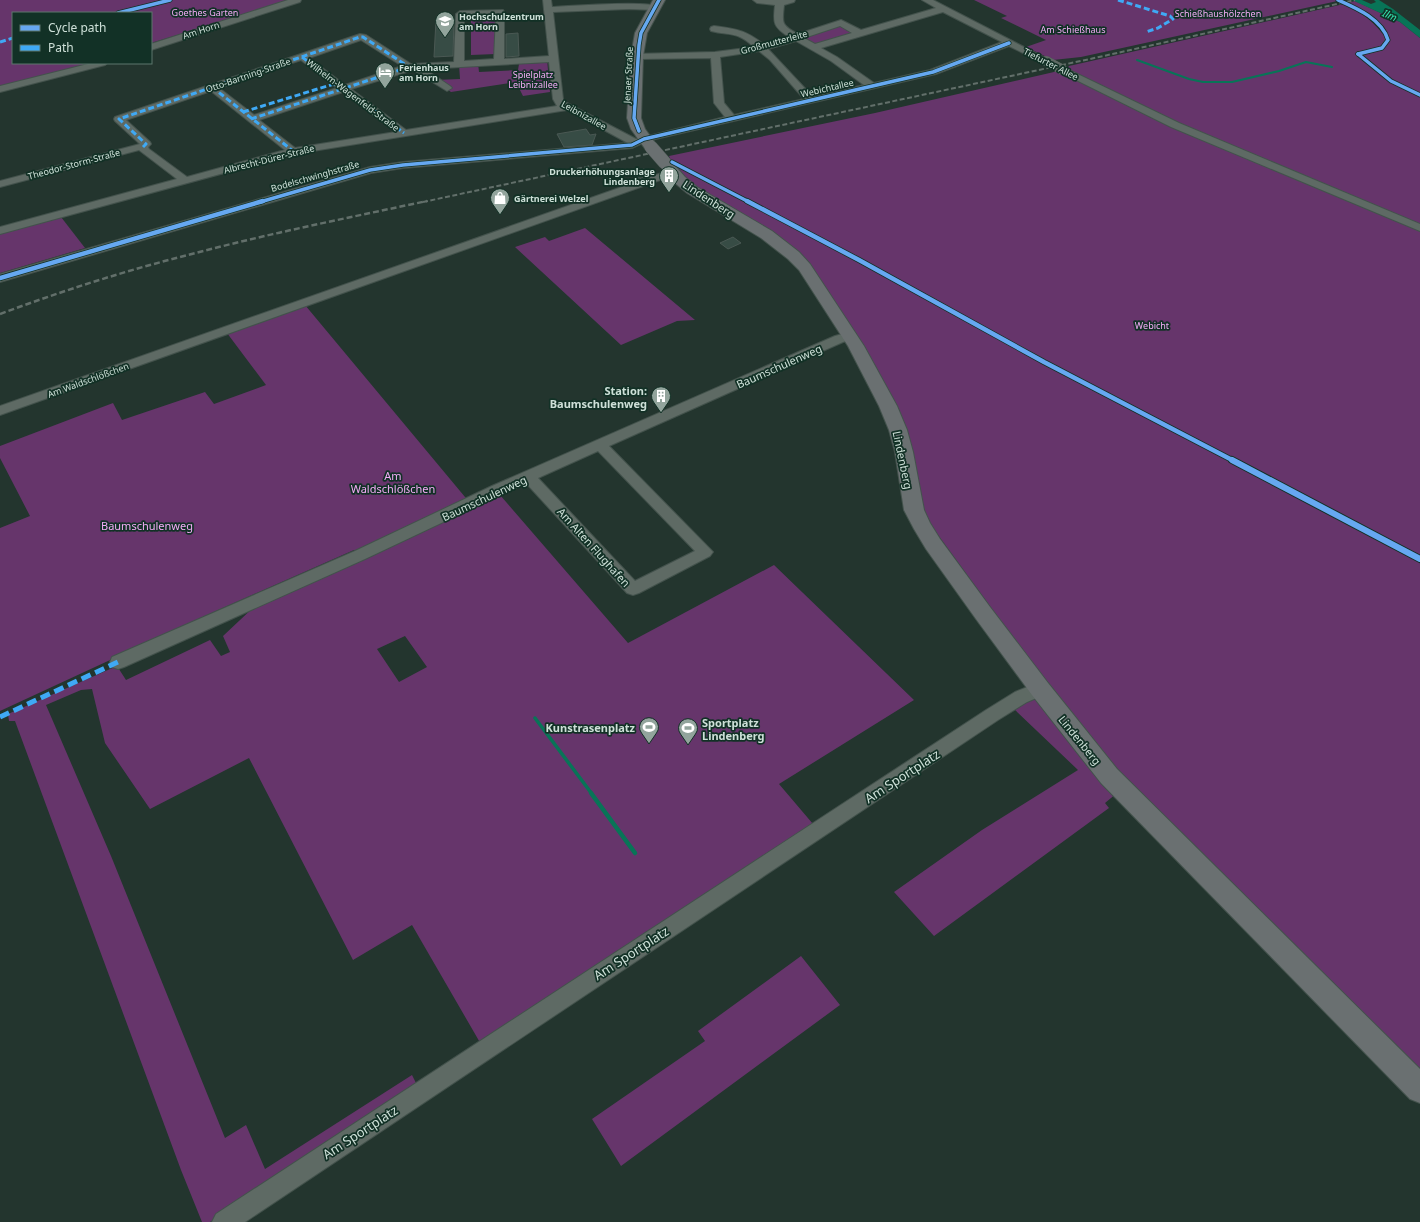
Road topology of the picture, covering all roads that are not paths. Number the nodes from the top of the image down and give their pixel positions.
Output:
1 (297, 0) edge
2 (547, 0) edge
3 (757, 0) edge
4 (790, 0) edge
5 (926, 0) edge
6 (780, 3) junction
7 (657, 4) edge
8 (943, 9) junction
9 (548, 10) junction
10 (714, 29) dead end
11 (860, 33) junction
12 (797, 37) junction
13 (1009, 43) junction
14 (152, 47) edge
15 (814, 47) junction
16 (761, 48) junction
17 (715, 55) junction
18 (637, 56) junction
19 (302, 57) junction
20 (554, 59) junction
21 (499, 62) junction
22 (98, 64) edge
23 (459, 64) junction
24 (412, 67) junction
25 (340, 86) junction
26 (212, 87) junction
27 (873, 87) junction
28 (447, 88) dead end
29 (0, 89) edge
30 (811, 101) junction
31 (568, 107) junction
32 (247, 116) junction
33 (732, 119) junction
34 (404, 133) junction
35 (644, 143) junction
36 (144, 149) junction
37 (293, 151) junction
38 (669, 168) junction
39 (186, 181) junction
40 (0, 184) edge
41 (1420, 228) edge
42 (0, 231) edge
43 (0, 278) edge
44 (850, 336) junction
45 (0, 411) edge
46 (600, 446) junction
47 (530, 477) junction
48 (118, 662) dead end
49 (1040, 689) junction
50 (1420, 1089) edge
51 (224, 1222) edge

1 - 14 street, Am Horn
2 - 9 street, Leibnizallee
3 - 6 street
4 - 6 street
5 - 8 street, Tiefurter Allee
6 - 12 street
7 - 9 street
7 - 18 main road, Jenaer Straße
8 - 11 street, Großmutterleite
8 - 13 street, Tiefurter Allee
9 - 20 street, Leibnizallee
10 - 16 street
11 - 12 street, Großmutterleite
11 - 15 street, Großmutterleite
12 - 15 street
12 - 16 street, Großmutterleite
13 - 27 street, Webichtallee
13 - 41 street, Tiefurter Allee, bridge
15 - 27 street
16 - 17 street, Großmutterleite
16 - 30 street
17 - 18 street, Großmutterleite
17 - 33 street
18 - 35 main road, Jenaer Straße
19 - 24 street, Otto-Bartning-Straße
19 - 25 street, Wilhelm-Wagenfeld-Straße
19 - 26 street, Otto-Bartning-Straße
20 - 21 street
20 - 31 street, Leibnizallee
21 - 23 street
21 - 23 street
22 - 29 street
23 - 24 street
24 - 25 street
24 - 28 street
25 - 32 street
25 - 34 street, Wilhelm-Wagenfeld-Straße
26 - 32 street
26 - 36 street, Otto-Bartning-Straße
27 - 30 street, Webichtallee
30 - 33 street, Webichtallee
31 - 34 street, Albrecht-Dürer-Straße
31 - 35 street, Leibnizallee
32 - 37 street
33 - 35 street, Webichtallee
34 - 37 street, Albrecht-Dürer-Straße
35 - 38 main road, Jenaer Straße, bridge
35 - 43 street, Bodelschwinghstraße
36 - 39 street, Otto-Bartning-Straße
36 - 40 street, Theodor-Storm-Straße
37 - 39 street, Albrecht-Dürer-Straße
38 - 44 main road, Lindenberg
38 - 45 street, Am Waldschlößchen
39 - 42 street, Albrecht-Dürer-Straße
44 - 46 street, Baumschulenweg
44 - 49 main road, Lindenberg
46 - 47 street, Baumschulenweg
46 - 47 street, Am Alten Flughafen
47 - 48 street, Baumschulenweg
49 - 50 main road, Lindenberg
49 - 51 street, Am Sportplatz

